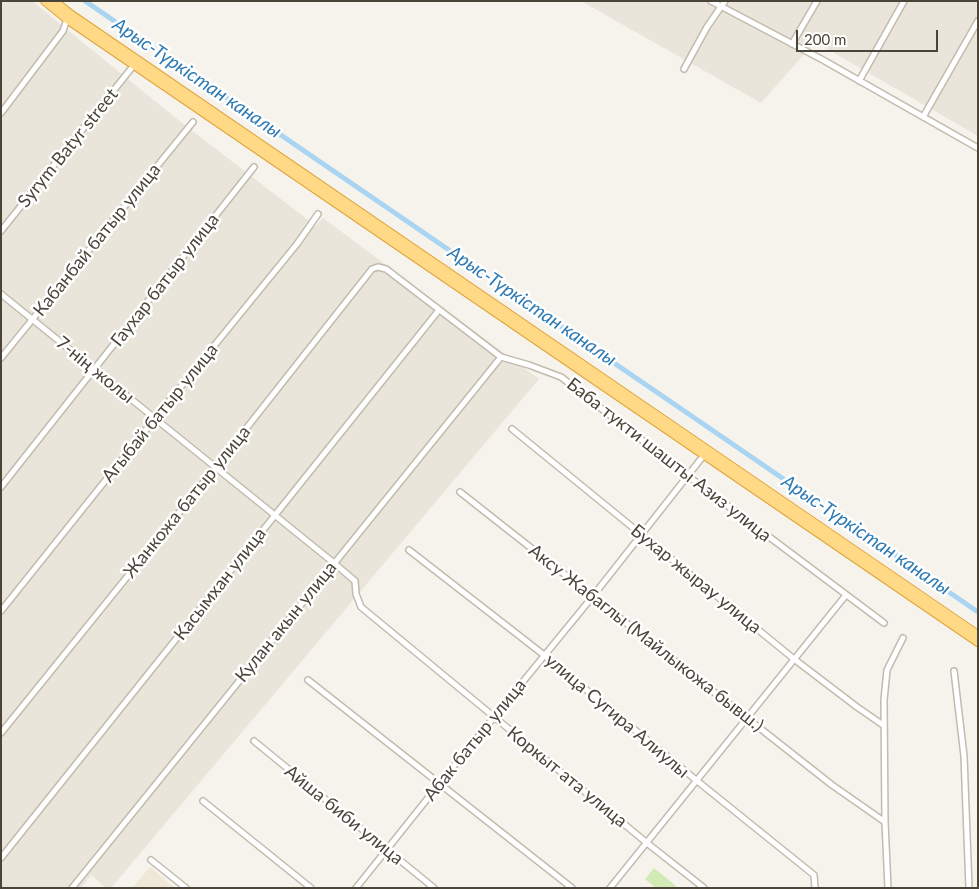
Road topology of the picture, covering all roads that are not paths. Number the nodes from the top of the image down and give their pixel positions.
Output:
1 (45, 1) edge
2 (54, 1) edge
3 (711, 1) edge
4 (725, 1) edge
5 (817, 1) edge
6 (904, 1) edge
7 (722, 7) junction
8 (67, 19) junction
9 (978, 21) edge
10 (792, 44) junction
11 (134, 65) junction
12 (684, 69) dead end
13 (858, 81) junction
14 (1, 113) edge
15 (923, 117) junction
16 (193, 122) dead end
17 (978, 148) edge
18 (254, 167) dead end
19 (318, 214) dead end
20 (1, 232) edge
21 (372, 269) joint
22 (1, 294) edge
23 (439, 310) junction
24 (32, 319) junction
25 (501, 357) junction
26 (1, 358) edge
27 (94, 368) junction
28 (155, 419) junction
29 (512, 429) dead end
30 (704, 455) junction
31 (215, 468) junction
32 (688, 476) junction
33 (1, 487) edge
34 (460, 492) dead end
35 (275, 515) junction
36 (641, 534) junction
37 (409, 550) dead end
38 (334, 563) junction
39 (846, 595) junction
40 (593, 596) junction
41 (361, 607) joint
42 (1, 611) edge
43 (884, 623) dead end
44 (978, 635) edge
45 (903, 638) dead end
46 (978, 642) edge
47 (544, 655) junction
48 (794, 659) junction
49 (954, 671) dead end
50 (308, 680) dead end
51 (494, 717) junction
52 (746, 718) junction
53 (883, 725) junction
54 (1, 733) edge
55 (254, 741) dead end
56 (696, 780) junction
57 (440, 782) junction
58 (204, 801) dead end
59 (885, 822) junction
60 (647, 843) junction
61 (386, 850) junction
62 (1, 858) edge
63 (151, 860) dead end
64 (72, 888) edge
65 (186, 888) edge
66 (311, 888) edge
67 (356, 888) edge
68 (434, 888) edge
69 (572, 888) edge
70 (610, 888) edge
71 (704, 888) edge
72 (815, 888) edge
73 (888, 888) edge
74 (969, 888) edge

1 - 8 highway
2 - 44 highway
3 - 7 street
4 - 7 street
5 - 10 street
6 - 13 street
7 - 10 street
7 - 12 street
8 - 11 highway
8 - 14 street
9 - 15 street
10 - 13 street
11 - 20 street, Syrym Batyr street
11 - 30 highway
13 - 15 street
15 - 17 street
16 - 24 street, Кабанбай батыр улица
18 - 27 street, Гаухар батыр улица
19 - 28 street, Агыбай батыр улица
21 - 23 street, Баба тукти шашты Азиз улица
21 - 31 street, Жанкожа батыр улица
22 - 24 street, 7-нің жолы
23 - 25 street, Баба тукти шашты Азиз улица
23 - 35 street, Касымхан улица
24 - 26 street, Кабанбай батыр улица
24 - 27 street, 7-нің жолы
25 - 32 street, Баба тукти шашты Азиз улица
25 - 38 street, Кулан акын улица
27 - 28 street, 7-нің жолы
27 - 33 street, Гаухар батыр улица
28 - 31 street, 7-нің жолы
28 - 42 street, Агыбай батыр улица
29 - 36 street, Бухар жырау улица
30 - 32 street, Абак батыр улица
30 - 46 highway
31 - 35 street, 7-нің жолы
31 - 54 street, Жанкожа батыр улица
32 - 36 street, Абак батыр улица
32 - 39 street, Баба тукти шашты Азиз улица
34 - 40 street, Аксу Жабаглы (Майлыкожа бывш.)
35 - 38 street, 7-нің жолы
35 - 62 street, Касымхан улица
36 - 40 street, Абак батыр улица
36 - 48 street, Бухар жырау улица
37 - 47 street, улица Сугира Алиулы
38 - 41 street, 7-нің жолы
38 - 64 street, Кулан акын улица
39 - 43 street, Баба тукти шашты Азиз улица
39 - 48 street
40 - 47 street, Абак батыр улица
40 - 52 street, Аксу Жабаглы (Майлыкожа бывш.)
41 - 51 street, Коркыт ата улица
45 - 53 street
47 - 51 street, Абак батыр улица
47 - 56 street, улица Сугира Алиулы
48 - 52 street
48 - 53 street, Бухар жырау улица
49 - 74 street
50 - 57 street
51 - 57 street, Абак батыр улица
51 - 60 street, Коркыт ата улица
52 - 56 street
52 - 59 street, Аксу Жабаглы (Майлыкожа бывш.)
53 - 59 street
55 - 61 street, Айша биби улица
56 - 60 street
56 - 72 street, улица Сугира Алиулы
57 - 61 street, Абак батыр улица
57 - 69 street
58 - 66 street
59 - 73 street
60 - 70 street
60 - 71 street, Коркыт ата улица
61 - 67 street, Абак батыр улица
61 - 68 street, Айша биби улица
63 - 65 street

